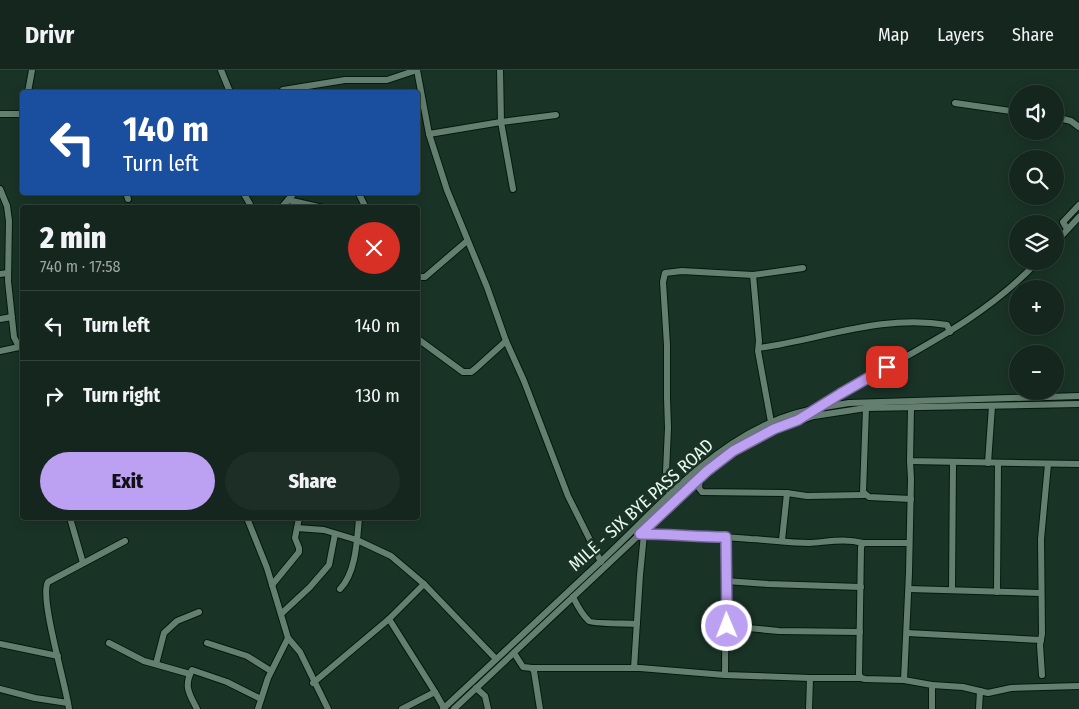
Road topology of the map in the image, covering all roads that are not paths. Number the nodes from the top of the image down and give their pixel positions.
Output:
1 (32, 70) edge
2 (221, 70) edge
3 (417, 70) edge
4 (500, 70) edge
5 (28, 90) edge
6 (229, 90) edge
7 (283, 90) dead end
8 (419, 90) edge
9 (955, 103) dead end
10 (1009, 111) edge
11 (421, 113) edge
12 (0, 114) edge
13 (20, 114) edge
14 (556, 115) dead end
15 (1064, 119) edge
16 (501, 122) junction
17 (1079, 127) edge
18 (429, 134) junction
19 (0, 189) edge
20 (512, 189) dead end
21 (292, 195) edge
22 (288, 200) junction
23 (284, 205) edge
24 (310, 205) edge
25 (1079, 205) edge
26 (1079, 218) edge
27 (1067, 230) junction
28 (1064, 233) edge
29 (467, 240) junction
30 (804, 268) dead end
31 (1029, 270) edge
32 (8, 273) junction
33 (0, 274) edge
34 (753, 275) junction
35 (420, 277) edge
36 (12, 318) junction
37 (0, 319) edge
38 (950, 332) junction
39 (420, 340) edge
40 (506, 341) junction
41 (20, 346) edge
42 (20, 347) edge
43 (759, 348) junction
44 (0, 352) edge
45 (1079, 396) edge
46 (1079, 404) edge
47 (992, 406) junction
48 (818, 407) junction
49 (866, 408) junction
50 (911, 408) junction
51 (798, 420) junction
52 (771, 422) junction
53 (910, 461) junction
54 (953, 463) junction
55 (988, 463) junction
56 (998, 464) junction
57 (1048, 464) junction
58 (1079, 464) edge
59 (700, 478) junction
60 (670, 494) junction
61 (787, 494) junction
62 (864, 494) junction
63 (910, 499) junction
64 (71, 520) edge
65 (248, 520) edge
66 (298, 520) edge
67 (359, 520) edge
68 (297, 528) junction
69 (335, 534) junction
70 (642, 534) junction
71 (726, 537) junction
72 (357, 540) junction
73 (782, 540) junction
74 (125, 541) dead end
75 (909, 543) junction
76 (863, 544) junction
77 (601, 562) junction
78 (83, 563) junction
79 (726, 581) junction
80 (424, 584) junction
81 (272, 585) junction
82 (861, 587) junction
83 (340, 589) dead end
84 (909, 589) junction
85 (952, 590) junction
86 (997, 592) junction
87 (1041, 593) junction
88 (573, 597) junction
89 (199, 612) dead end
90 (281, 614) junction
91 (389, 619) junction
92 (637, 624) junction
93 (727, 626) junction
94 (860, 632) junction
95 (907, 633) junction
96 (288, 638) junction
97 (524, 638) junction
98 (1041, 640) junction
99 (109, 643) dead end
100 (207, 643) dead end
101 (0, 644) edge
102 (514, 653) junction
103 (58, 656) junction
104 (496, 659) junction
105 (156, 664) junction
106 (532, 668) junction
107 (634, 668) junction
108 (271, 671) junction
109 (190, 674) junction
110 (725, 675) junction
111 (1042, 675) dead end
112 (810, 678) junction
113 (862, 678) junction
114 (904, 680) junction
115 (313, 683) junction
116 (932, 686) junction
117 (1079, 686) edge
118 (476, 688) junction
119 (0, 689) edge
120 (435, 692) junction
121 (980, 692) junction
122 (261, 698) junction
123 (68, 706) edge
124 (444, 708) edge
125 (197, 709) edge
126 (258, 709) edge
127 (328, 709) edge
128 (402, 709) edge
129 (454, 709) edge
130 (488, 709) edge
131 (540, 709) edge
132 (809, 709) edge
133 (932, 709) edge
134 (979, 709) edge

1 - 5 street
2 - 6 street
3 - 7 street
3 - 8 street
4 - 16 street
9 - 10 street
11 - 18 street
12 - 13 street
14 - 16 street
15 - 17 street
16 - 18 street
16 - 20 street
18 - 29 street
19 - 32 street
21 - 22 street
22 - 23 street
22 - 24 street
25 - 27 street
26 - 27 street
27 - 28 street
29 - 35 street
29 - 40 street
30 - 34 street
31 - 38 street
32 - 33 street
32 - 36 street
34 - 43 street
34 - 60 street
36 - 37 street
36 - 41 street
38 - 43 street
38 - 48 street
39 - 40 street
40 - 77 street
42 - 44 street
43 - 52 street
45 - 48 street, MILE - SIX BYE PASS ROAD
46 - 47 street
47 - 50 street
47 - 55 street
48 - 51 street
48 - 52 street, MILE - SIX BYE PASS ROAD
49 - 50 street
49 - 51 street
49 - 62 street
50 - 53 street
51 - 59 street
52 - 60 street, MILE - SIX BYE PASS ROAD
53 - 54 street
53 - 63 street
54 - 55 street
54 - 85 street
55 - 56 street
56 - 57 street
56 - 86 street
57 - 58 street
57 - 87 street
59 - 61 street
59 - 70 street
60 - 77 street, MILE - SIX BYE PASS ROAD
61 - 62 street
61 - 73 street
62 - 63 street
63 - 75 street
64 - 78 street
65 - 81 street
66 - 68 street
67 - 72 street
68 - 69 street
68 - 81 street
69 - 72 street
69 - 90 street
70 - 71 street
70 - 88 street
70 - 92 street
71 - 73 street
71 - 79 street
72 - 80 street
72 - 83 street
73 - 76 street
74 - 78 street
75 - 76 street
75 - 84 street
76 - 82 street
77 - 97 street, MILE - SIX BYE PASS ROAD
78 - 103 street
79 - 82 street
79 - 93 street
80 - 91 street
80 - 104 street
81 - 90 street
82 - 94 street
84 - 85 street
84 - 95 street
85 - 86 street
86 - 87 street
87 - 98 street
88 - 92 street
88 - 97 street
89 - 105 street
90 - 96 street
91 - 115 street
91 - 120 street
92 - 107 street
93 - 94 street
93 - 110 street
94 - 113 street
95 - 98 street
95 - 114 street
96 - 108 street
96 - 115 street
97 - 102 street
97 - 104 street, MILE - SIX BYE PASS ROAD
98 - 111 street
99 - 105 street
100 - 108 street
101 - 103 street
102 - 106 street
102 - 118 street
103 - 123 street
104 - 124 street, MILE - SIX BYE PASS ROAD
105 - 109 street
106 - 107 street
106 - 131 street
107 - 110 street
108 - 122 street
109 - 122 street
109 - 125 street
110 - 112 street
112 - 113 street
112 - 132 street
113 - 114 street
114 - 116 street
115 - 127 street
116 - 121 street
116 - 133 street
117 - 121 street
118 - 129 street
118 - 130 street
119 - 123 street
120 - 124 street
120 - 128 street
121 - 134 street
122 - 126 street

